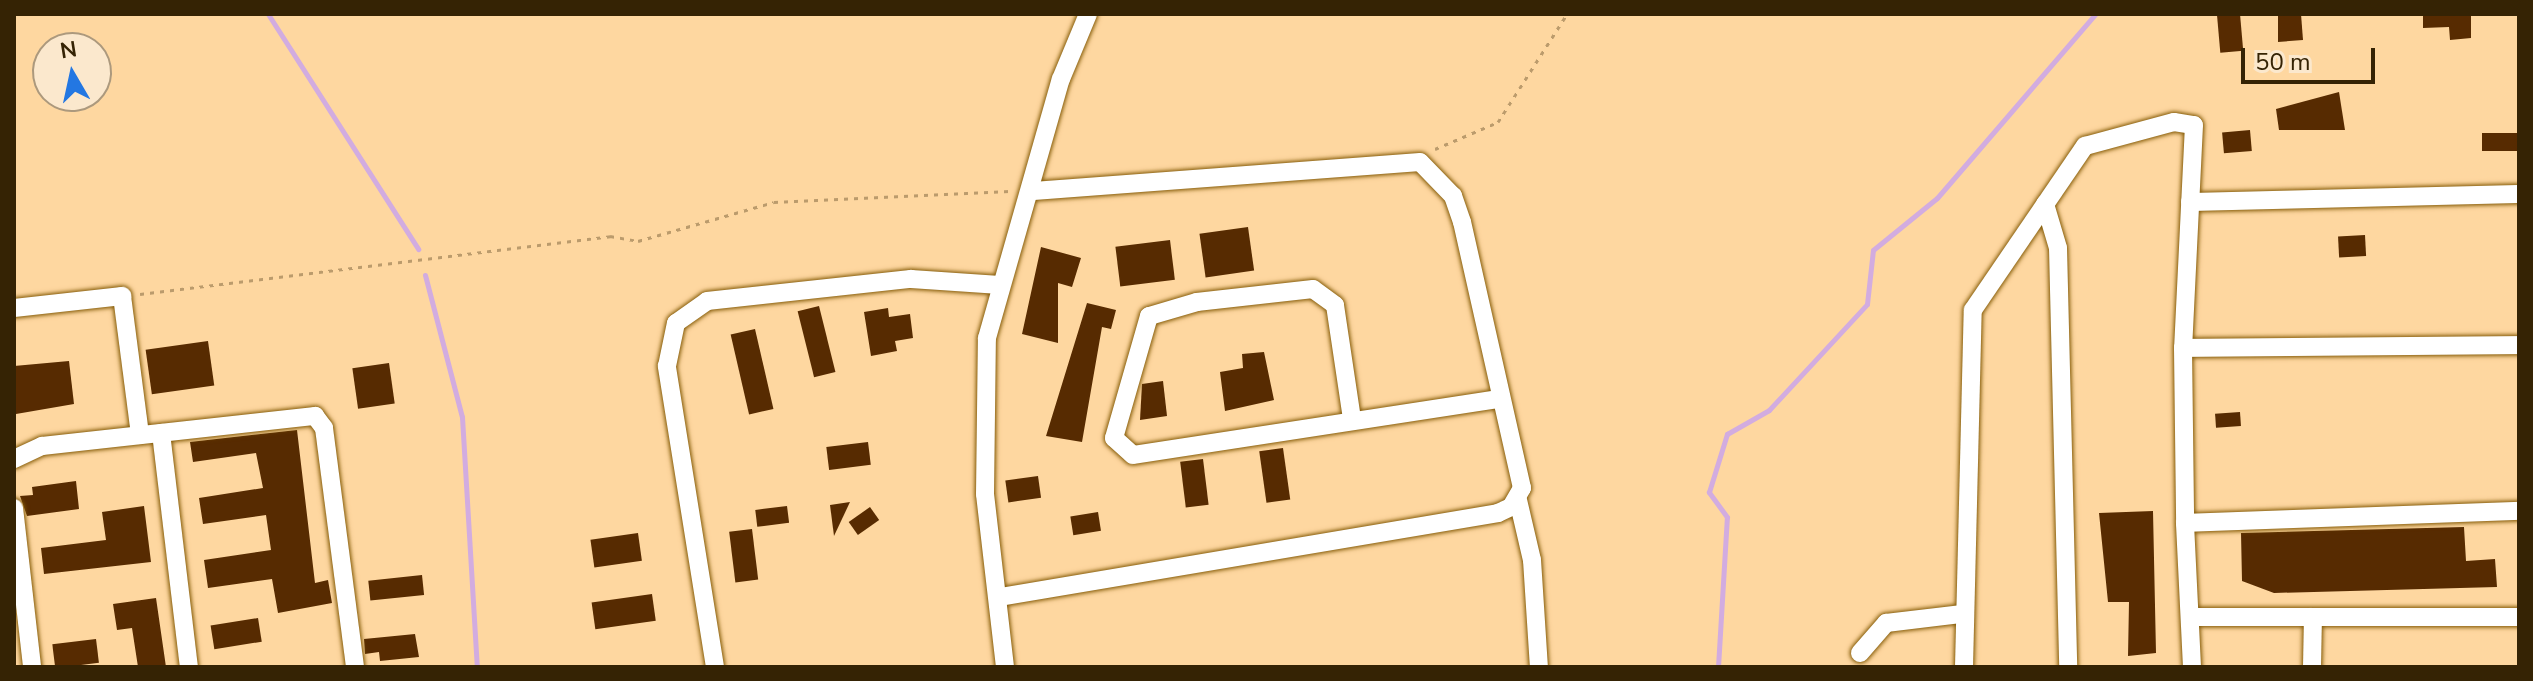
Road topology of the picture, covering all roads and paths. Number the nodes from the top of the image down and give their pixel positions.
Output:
1 (1088, 14) edge
2 (1567, 14) edge
3 (1420, 162) junction
4 (1030, 191) junction
5 (2519, 194) edge
6 (2190, 202) junction
7 (2045, 204) junction
8 (1000, 285) junction
9 (122, 296) junction
10 (14, 308) edge
11 (2519, 345) edge
12 (2183, 348) junction
13 (1497, 399) junction
14 (1352, 419) junction
15 (161, 433) junction
16 (140, 435) junction
17 (14, 459) edge
18 (1518, 500) junction
19 (14, 508) edge
20 (2519, 511) edge
21 (2185, 523) junction
22 (1000, 597) junction
23 (1962, 614) junction
24 (2193, 617) junction
25 (2313, 617) junction
26 (2519, 617) edge
27 (1860, 653) dead end
28 (32, 667) edge
29 (189, 667) edge
30 (355, 667) edge
31 (715, 667) edge
32 (1005, 667) edge
33 (1539, 667) edge
34 (1964, 667) edge
35 (2068, 667) edge
36 (2192, 667) edge
37 (2312, 667) edge

1 - 4 street
2 - 3 path
3 - 4 street
3 - 13 street
4 - 8 street
4 - 9 path
5 - 6 street
6 - 7 street
6 - 12 street
7 - 23 street
7 - 35 street
8 - 22 street
8 - 31 street
9 - 10 street
9 - 16 street
11 - 12 street
12 - 21 street
13 - 14 street
13 - 18 street
14 - 14 street
15 - 16 street
15 - 29 street
15 - 30 street
16 - 17 street
18 - 22 street
18 - 33 street
19 - 28 street
20 - 21 street
21 - 24 street
22 - 32 street
23 - 27 street
23 - 34 street
24 - 25 street
24 - 36 street
25 - 26 street
25 - 37 street

